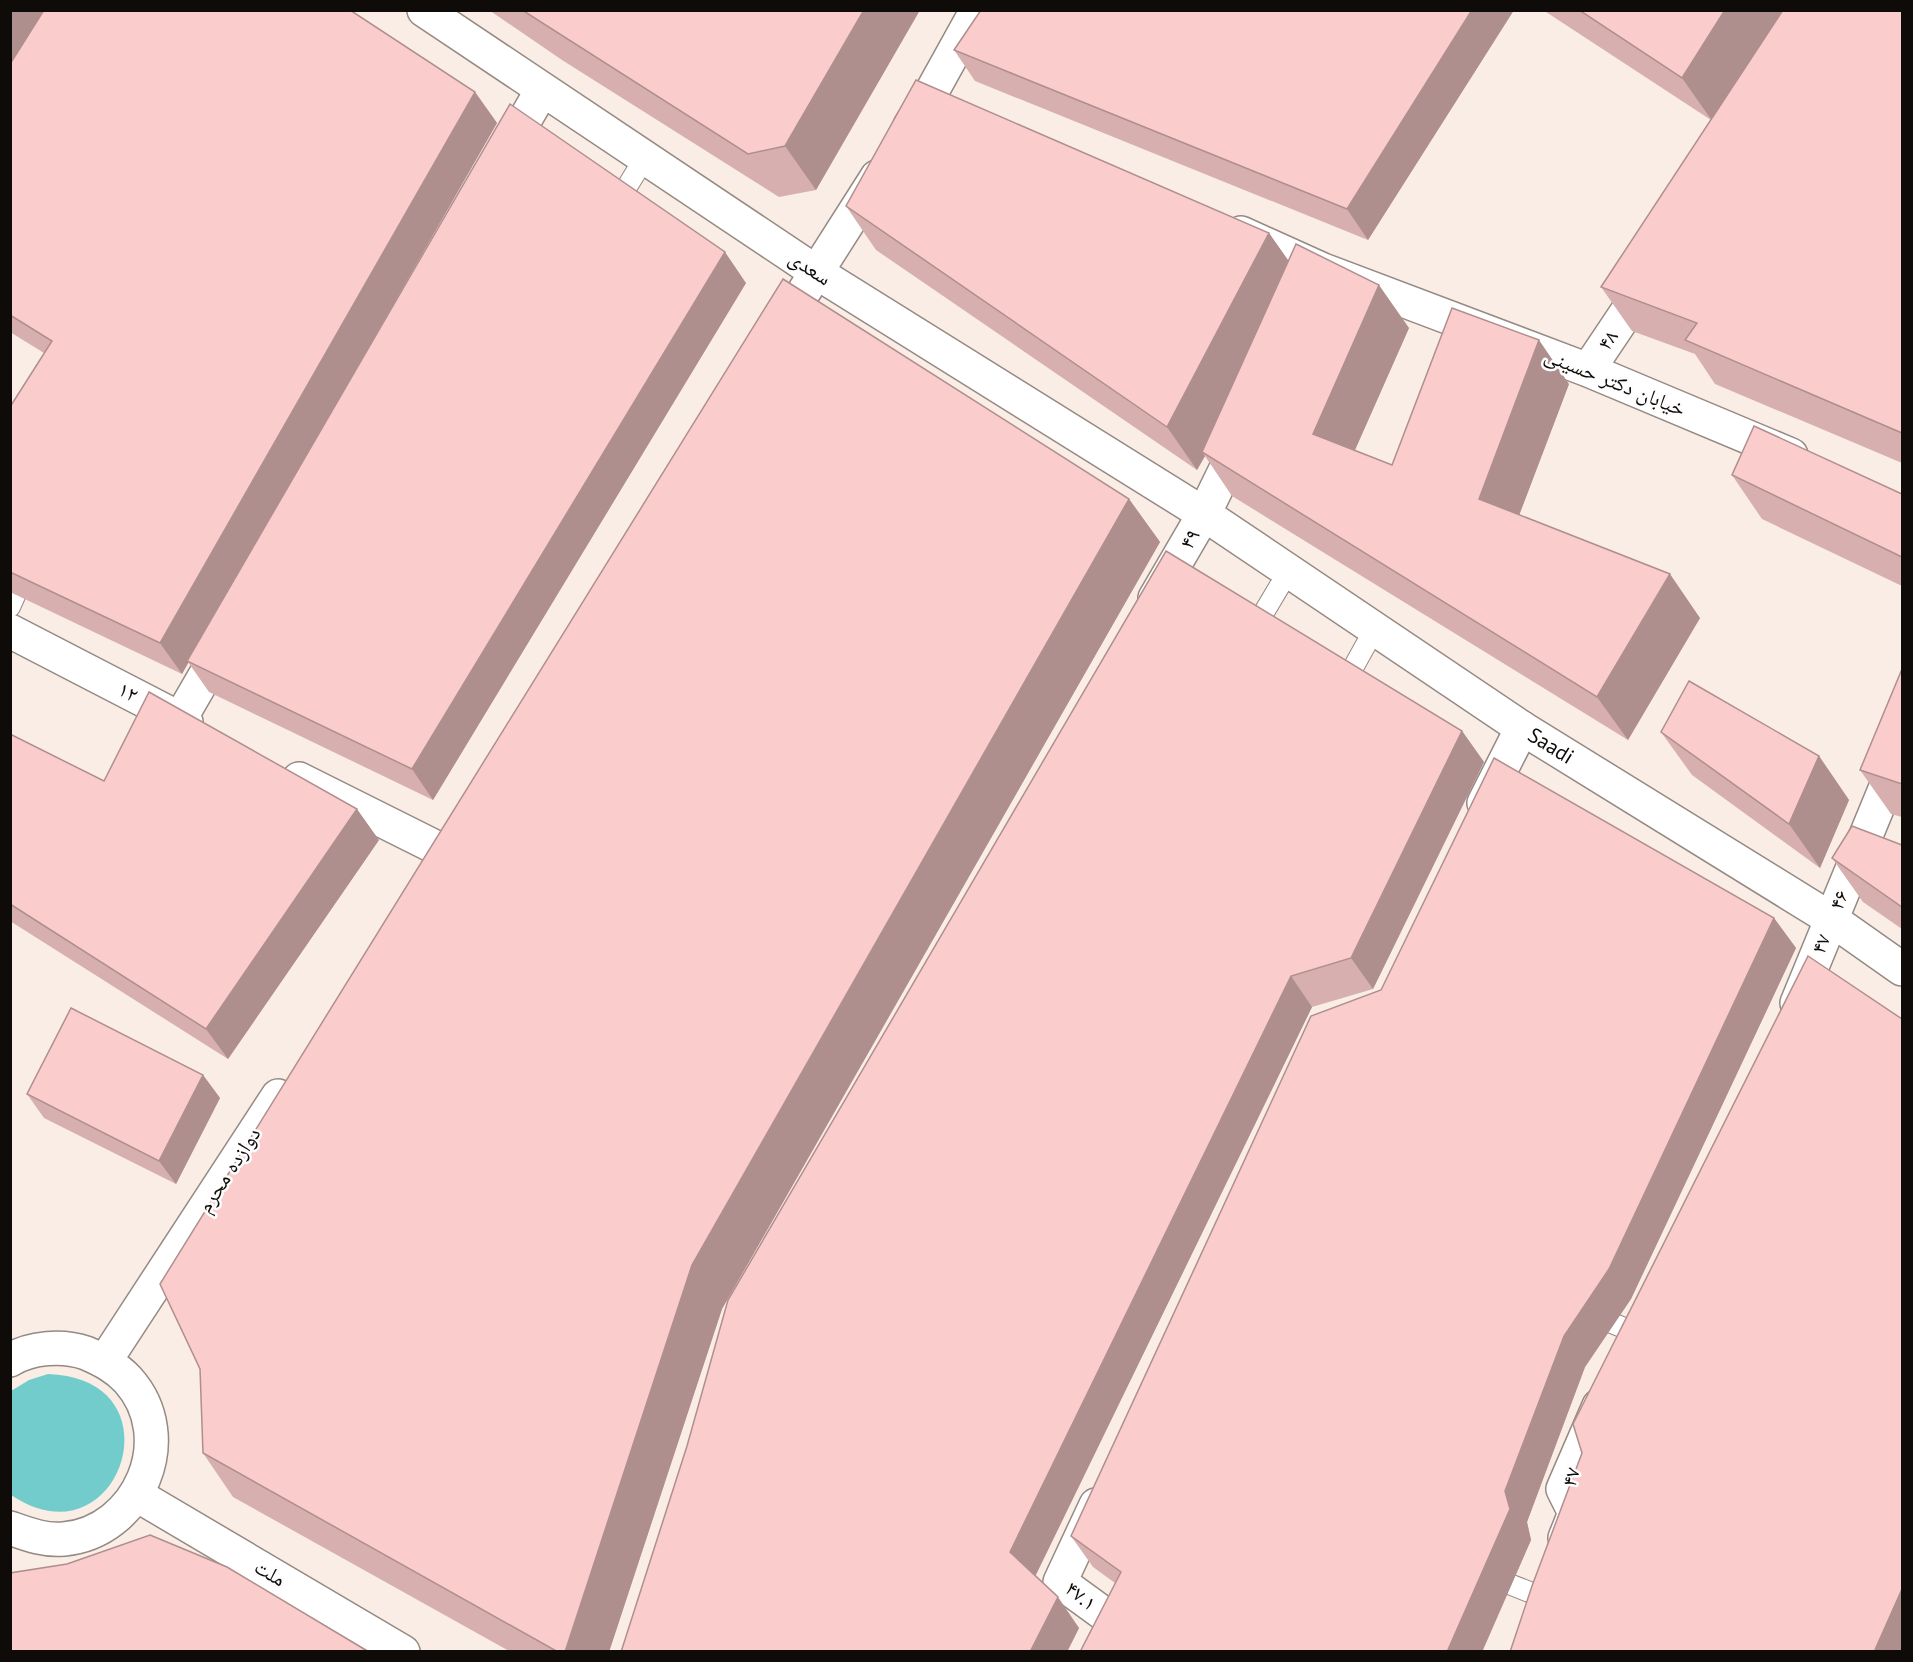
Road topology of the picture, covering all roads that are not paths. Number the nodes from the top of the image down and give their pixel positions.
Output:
1 (424, 10) edge
2 (977, 10) edge
3 (542, 90) junction
4 (931, 93) junction
5 (963, 107) edge
6 (644, 159) junction
7 (489, 183) edge
8 (1214, 221) edge
9 (602, 228) edge
10 (1661, 260) edge
11 (816, 272) junction
12 (791, 311) edge
13 (1588, 370) junction
14 (1251, 419) edge
15 (1816, 465) edge
16 (1204, 514) junction
17 (34, 553) edge
18 (1288, 572) junction
19 (10, 607) edge
20 (240, 616) edge
21 (1138, 626) edge
22 (1375, 628) junction
23 (10, 631) edge
24 (1241, 651) edge
25 (1331, 707) edge
26 (180, 719) junction
27 (1522, 728) junction
28 (211, 735) edge
29 (1902, 748) edge
30 (274, 766) edge
31 (458, 820) edge
32 (1471, 829) edge
33 (1831, 919) junction
34 (1902, 969) edge
35 (1785, 1034) edge
36 (291, 1083) edge
37 (1575, 1308) edge
38 (1663, 1308) edge
39 (1628, 1357) junction
40 (10, 1360) edge
41 (105, 1361) junction
42 (1111, 1474) edge
43 (1552, 1484) junction
44 (137, 1495) junction
45 (1594, 1503) edge
46 (10, 1528) edge
47 (168, 1550) edge
48 (256, 1565) junction
49 (1467, 1567) edge
50 (1537, 1611) joint
51 (403, 1652) edge
52 (1100, 1652) edge

1 - 3 main road, سعدی
2 - 4 main road
3 - 6 main road, سعدی
3 - 7 main road
4 - 5 main road
4 - 11 main road
6 - 9 lane
6 - 11 main road, سعدی
8 - 13 main road, خیابان دکتر حسینی
10 - 13 main road, ۴۸
11 - 12 main road
11 - 16 main road, سعدی
13 - 15 main road, خیابان دکتر حسینی
14 - 16 main road
16 - 18 main road, Saadi
16 - 21 main road, ۴۹
17 - 19 lane
18 - 22 main road, Saadi
18 - 24 lane
20 - 26 main road
22 - 25 lane
22 - 27 main road, Saadi
23 - 26 main road, ۱۲
26 - 28 main road, ۱۲
27 - 32 main road
27 - 33 main road, Saadi
29 - 33 main road, ۴۶
30 - 31 main road
33 - 34 main road, Saadi
33 - 35 main road, ۴۷
36 - 41 main road, دوازده محرم
37 - 39 lane
38 - 39 main road, ۴۷
39 - 43 main road, ۴۷
40 - 41 main road
41 - 44 main road
42 - 52 main road, ۴۷.۱
43 - 45 lane
43 - 50 main road, ۴۷
44 - 46 main road
44 - 48 main road, ملت
47 - 48 main road
48 - 51 main road, ملت
49 - 50 lane

